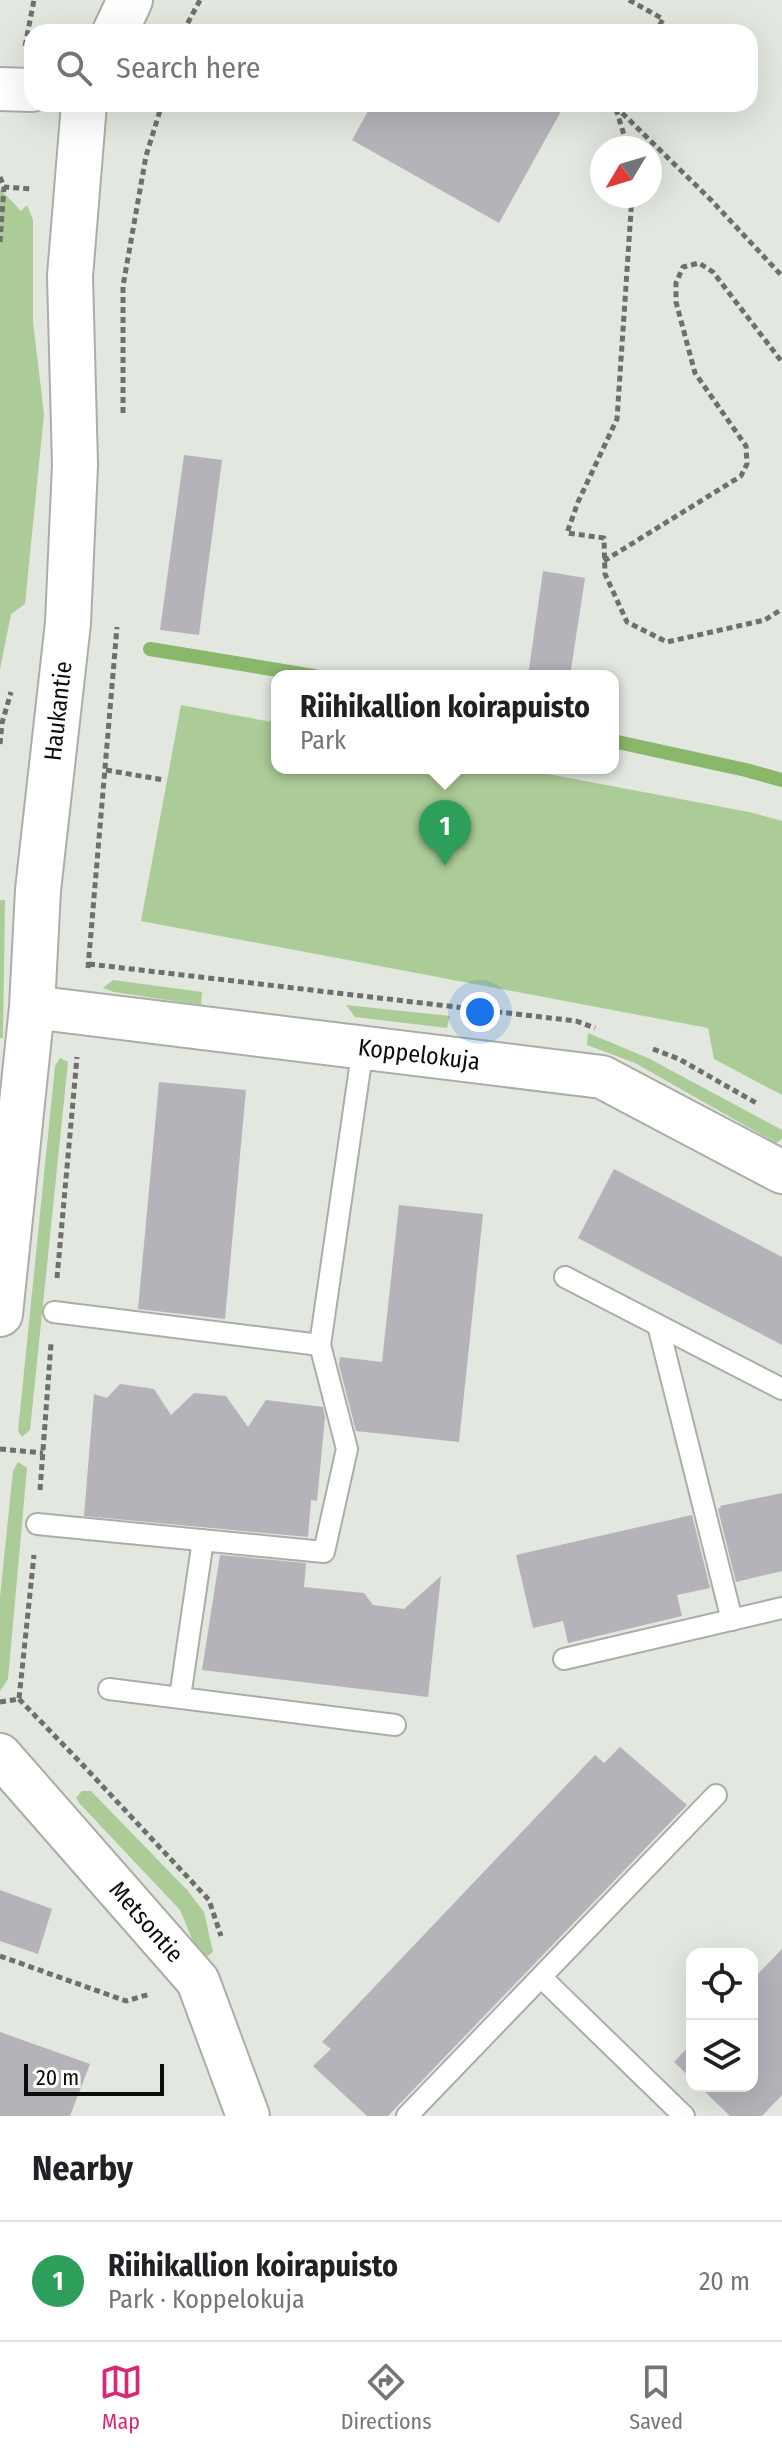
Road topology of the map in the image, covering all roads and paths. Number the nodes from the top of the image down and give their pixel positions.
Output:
1 (130, 0) edge
2 (200, 0) edge
3 (629, 0) edge
4 (119, 24) edge
5 (187, 24) edge
6 (660, 24) edge
7 (0, 89) edge
8 (24, 90) edge
9 (83, 112) edge
10 (160, 112) edge
11 (617, 112) edge
12 (622, 112) edge
13 (624, 136) edge
14 (4, 187) dead end
15 (631, 208) edge
16 (0, 241) edge
17 (782, 276) edge
18 (782, 362) edge
19 (125, 372) dead end
20 (604, 561) junction
21 (782, 609) edge
22 (12, 680) dead end
23 (0, 689) edge
24 (11, 693) junction
25 (0, 744) edge
26 (106, 770) dead end
27 (164, 780) dead end
28 (32, 1007) junction
29 (81, 1013) junction
30 (363, 1047) junction
31 (782, 1172) edge
32 (565, 1277) dead end
33 (54, 1312) junction
34 (0, 1314) edge
35 (658, 1325) junction
36 (320, 1345) junction
37 (782, 1389) edge
38 (0, 1449) edge
39 (43, 1453) junction
40 (37, 1524) junction
41 (203, 1540) junction
42 (782, 1608) edge
43 (732, 1620) junction
44 (564, 1659) dead end
45 (109, 1689) dead end
46 (180, 1697) junction
47 (0, 1702) edge
48 (395, 1725) dead end
49 (0, 1755) edge
50 (716, 1795) dead end
51 (0, 1956) edge
52 (541, 1977) junction
53 (198, 1981) junction
54 (248, 2116) edge
55 (407, 2116) edge
56 (684, 2116) edge

1 - 4 street
2 - 5 path
3 - 6 path
7 - 8 street
9 - 28 street, Haukantie
10 - 19 path
11 - 13 path
12 - 17 path
14 - 16 path
15 - 20 path
18 - 20 path
20 - 21 path
22 - 24 path
23 - 24 path
24 - 25 path
26 - 27 path
28 - 29 street, Koppelokuja
28 - 34 street, Haukantie
29 - 30 street, Koppelokuja
29 - 33 path
30 - 31 street, Koppelokuja
30 - 36 lane
32 - 35 lane
33 - 36 lane
33 - 39 path
35 - 37 lane
35 - 43 lane
36 - 41 lane
38 - 39 path
39 - 40 path
40 - 41 lane
40 - 47 path
41 - 46 lane
42 - 43 lane
43 - 44 lane
45 - 46 lane
46 - 48 lane
49 - 53 street, Metsontie
50 - 52 lane
51 - 53 path
52 - 55 lane
52 - 56 lane
53 - 54 street, Metsontie

